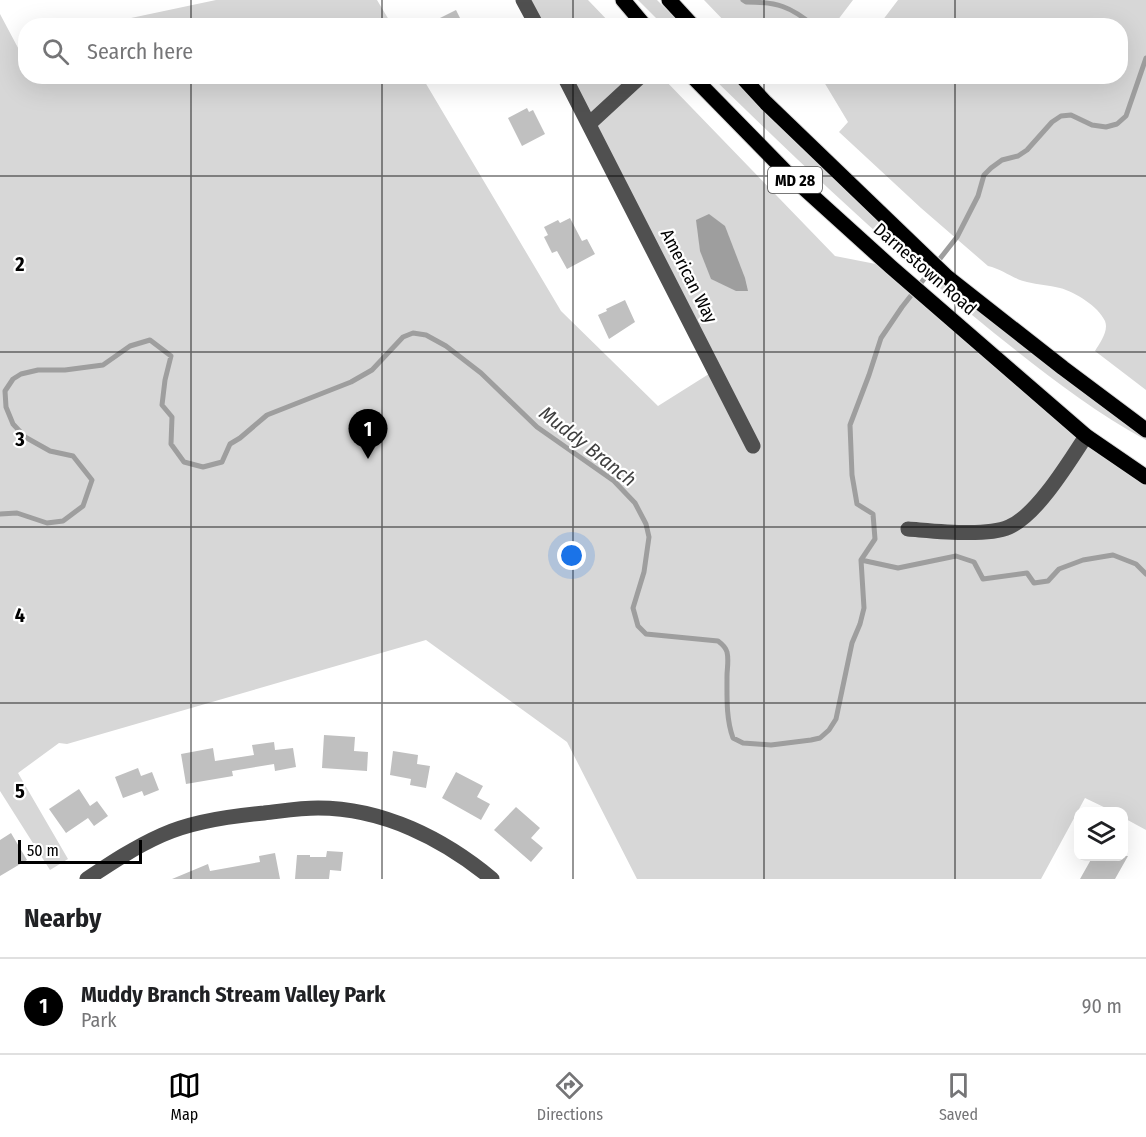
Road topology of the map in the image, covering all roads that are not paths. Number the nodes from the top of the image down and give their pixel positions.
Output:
1 (523, 0) edge
2 (623, 0) edge
3 (669, 0) edge
4 (533, 18) edge
5 (638, 18) edge
6 (686, 18) edge
7 (568, 84) edge
8 (632, 84) edge
9 (700, 84) edge
10 (748, 84) edge
11 (589, 124) junction
12 (1146, 430) edge
13 (1086, 436) junction
14 (753, 446) dead end
15 (1146, 477) edge
16 (908, 529) dead end
17 (87, 879) edge
18 (492, 879) edge

1 - 4 street
2 - 5 main road
3 - 6 main road
7 - 11 street, American Way
8 - 11 street
9 - 13 main road, Darnestown Road / MD 28
10 - 12 main road, Darnestown Road / MD 28
11 - 14 street, American Way
13 - 15 main road, Darnestown Road / MD 28
13 - 16 street
17 - 18 street

